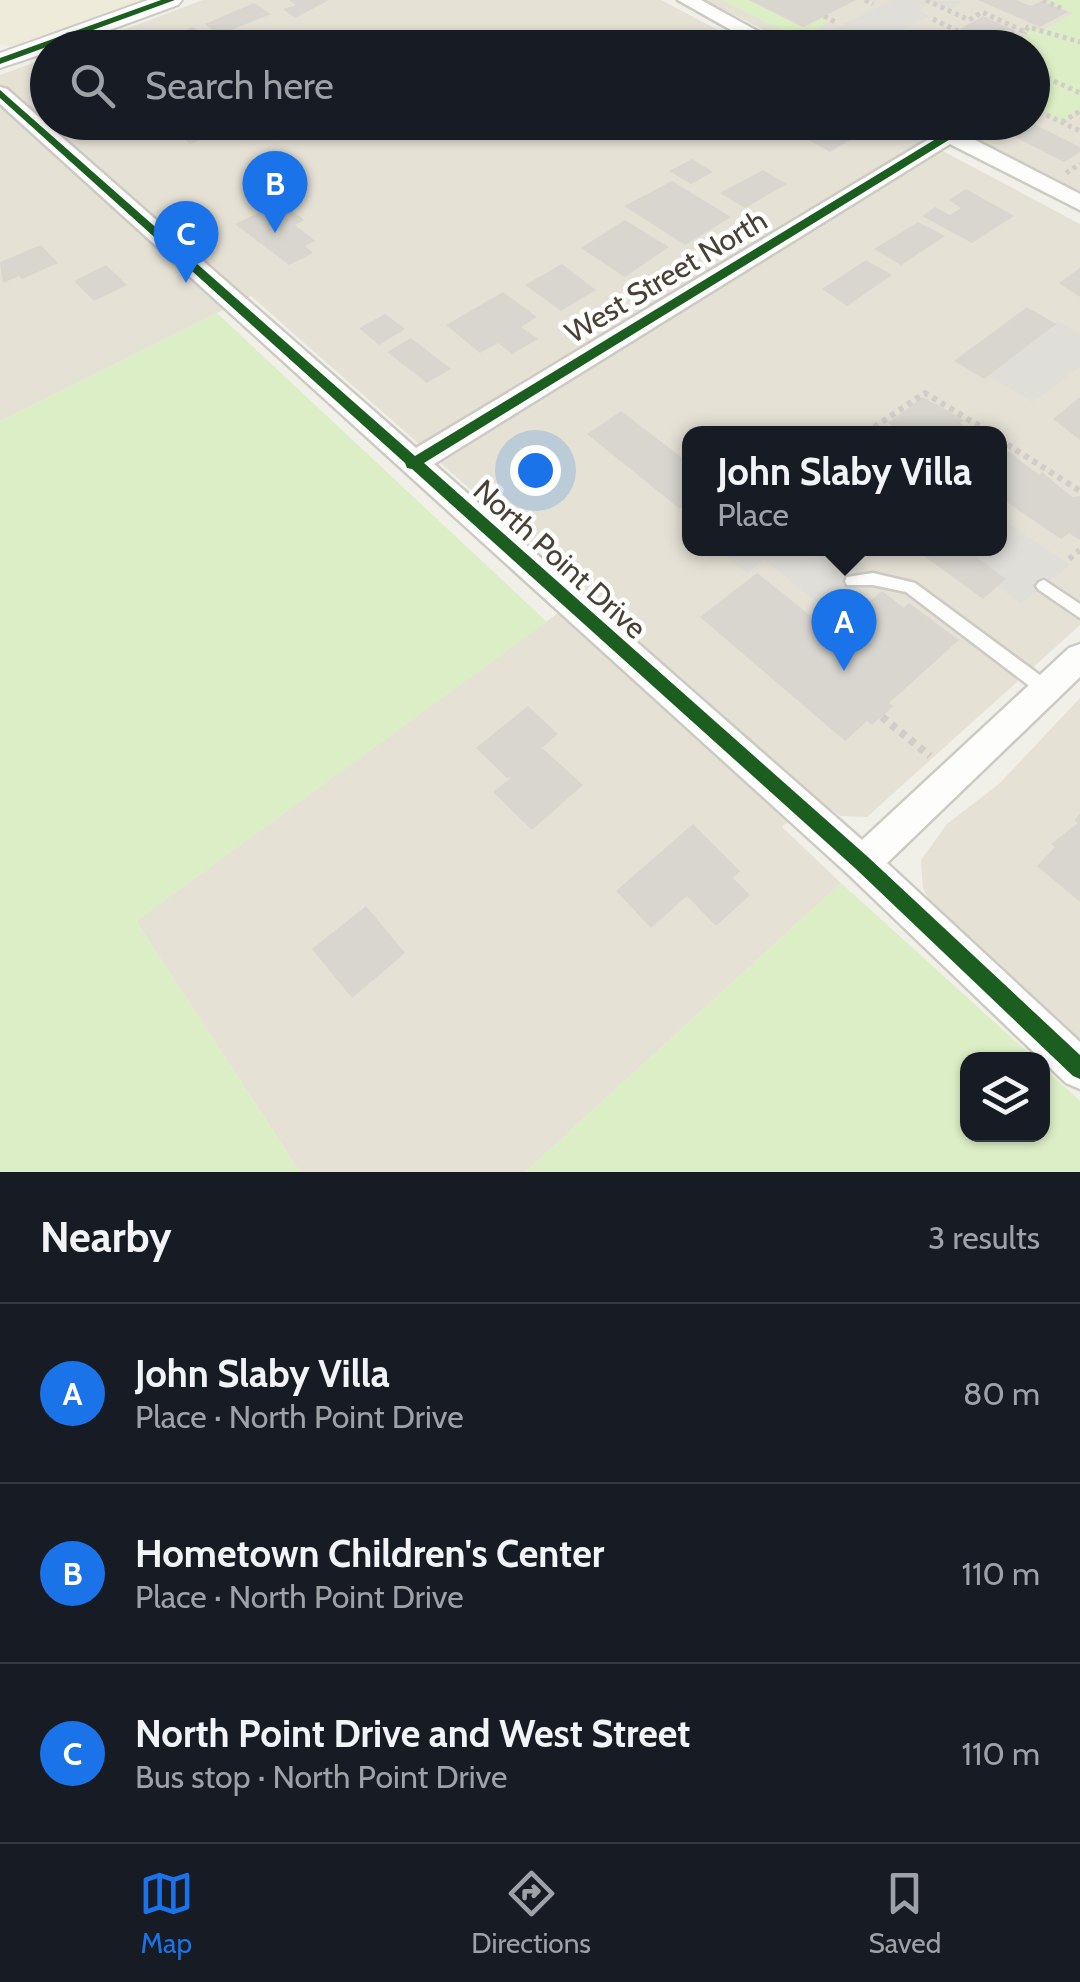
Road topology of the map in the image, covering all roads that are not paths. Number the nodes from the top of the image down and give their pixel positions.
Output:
1 (170, 0) edge
2 (688, 0) edge
3 (86, 30) edge
4 (745, 30) edge
5 (30, 50) edge
6 (0, 61) edge
7 (0, 92) edge
8 (30, 119) edge
9 (53, 140) edge
10 (941, 140) edge
11 (956, 140) edge
12 (1080, 203) edge
13 (412, 464) junction
14 (852, 582) dead end
15 (1044, 586) dead end
16 (1080, 612) edge
17 (1080, 657) edge
18 (1046, 689) junction
19 (862, 863) junction
20 (1080, 1069) edge

1 - 3 street
2 - 4 street
5 - 6 street
7 - 8 street, North Point Drive
9 - 13 street, North Point Drive
10 - 13 street, West Street North
11 - 12 street
13 - 19 street, North Point Drive
14 - 18 lane
15 - 16 lane
17 - 18 street
18 - 19 street
19 - 20 street, North Point Drive

